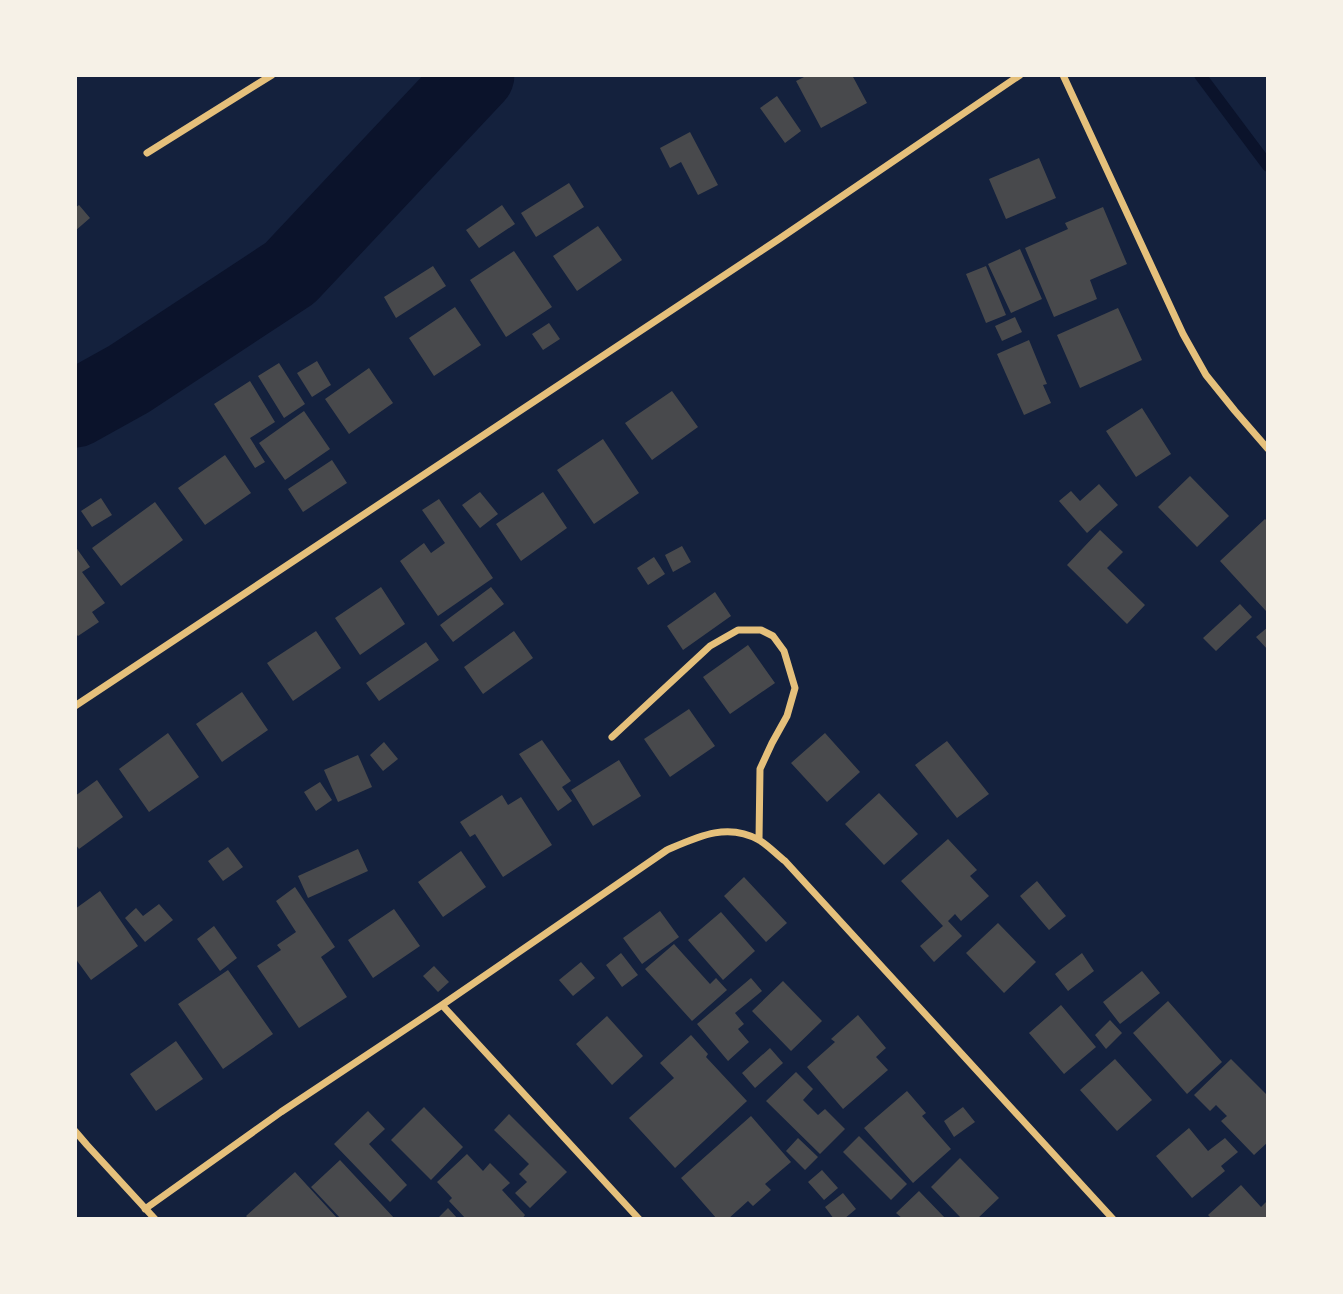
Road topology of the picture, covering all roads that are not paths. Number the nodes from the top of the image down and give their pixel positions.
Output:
1 (272, 75) edge
2 (1020, 75) edge
3 (1063, 75) edge
4 (148, 153) dead end
5 (1268, 449) edge
6 (75, 706) edge
7 (612, 737) dead end
8 (759, 840) junction
9 (442, 1006) junction
10 (75, 1131) edge
11 (145, 1209) junction
12 (155, 1219) edge
13 (639, 1219) edge
14 (1113, 1219) edge

1 - 4 street
2 - 6 street
3 - 5 street
7 - 8 street
8 - 9 street
8 - 14 street
9 - 11 street
9 - 13 street
10 - 11 street
11 - 12 street

